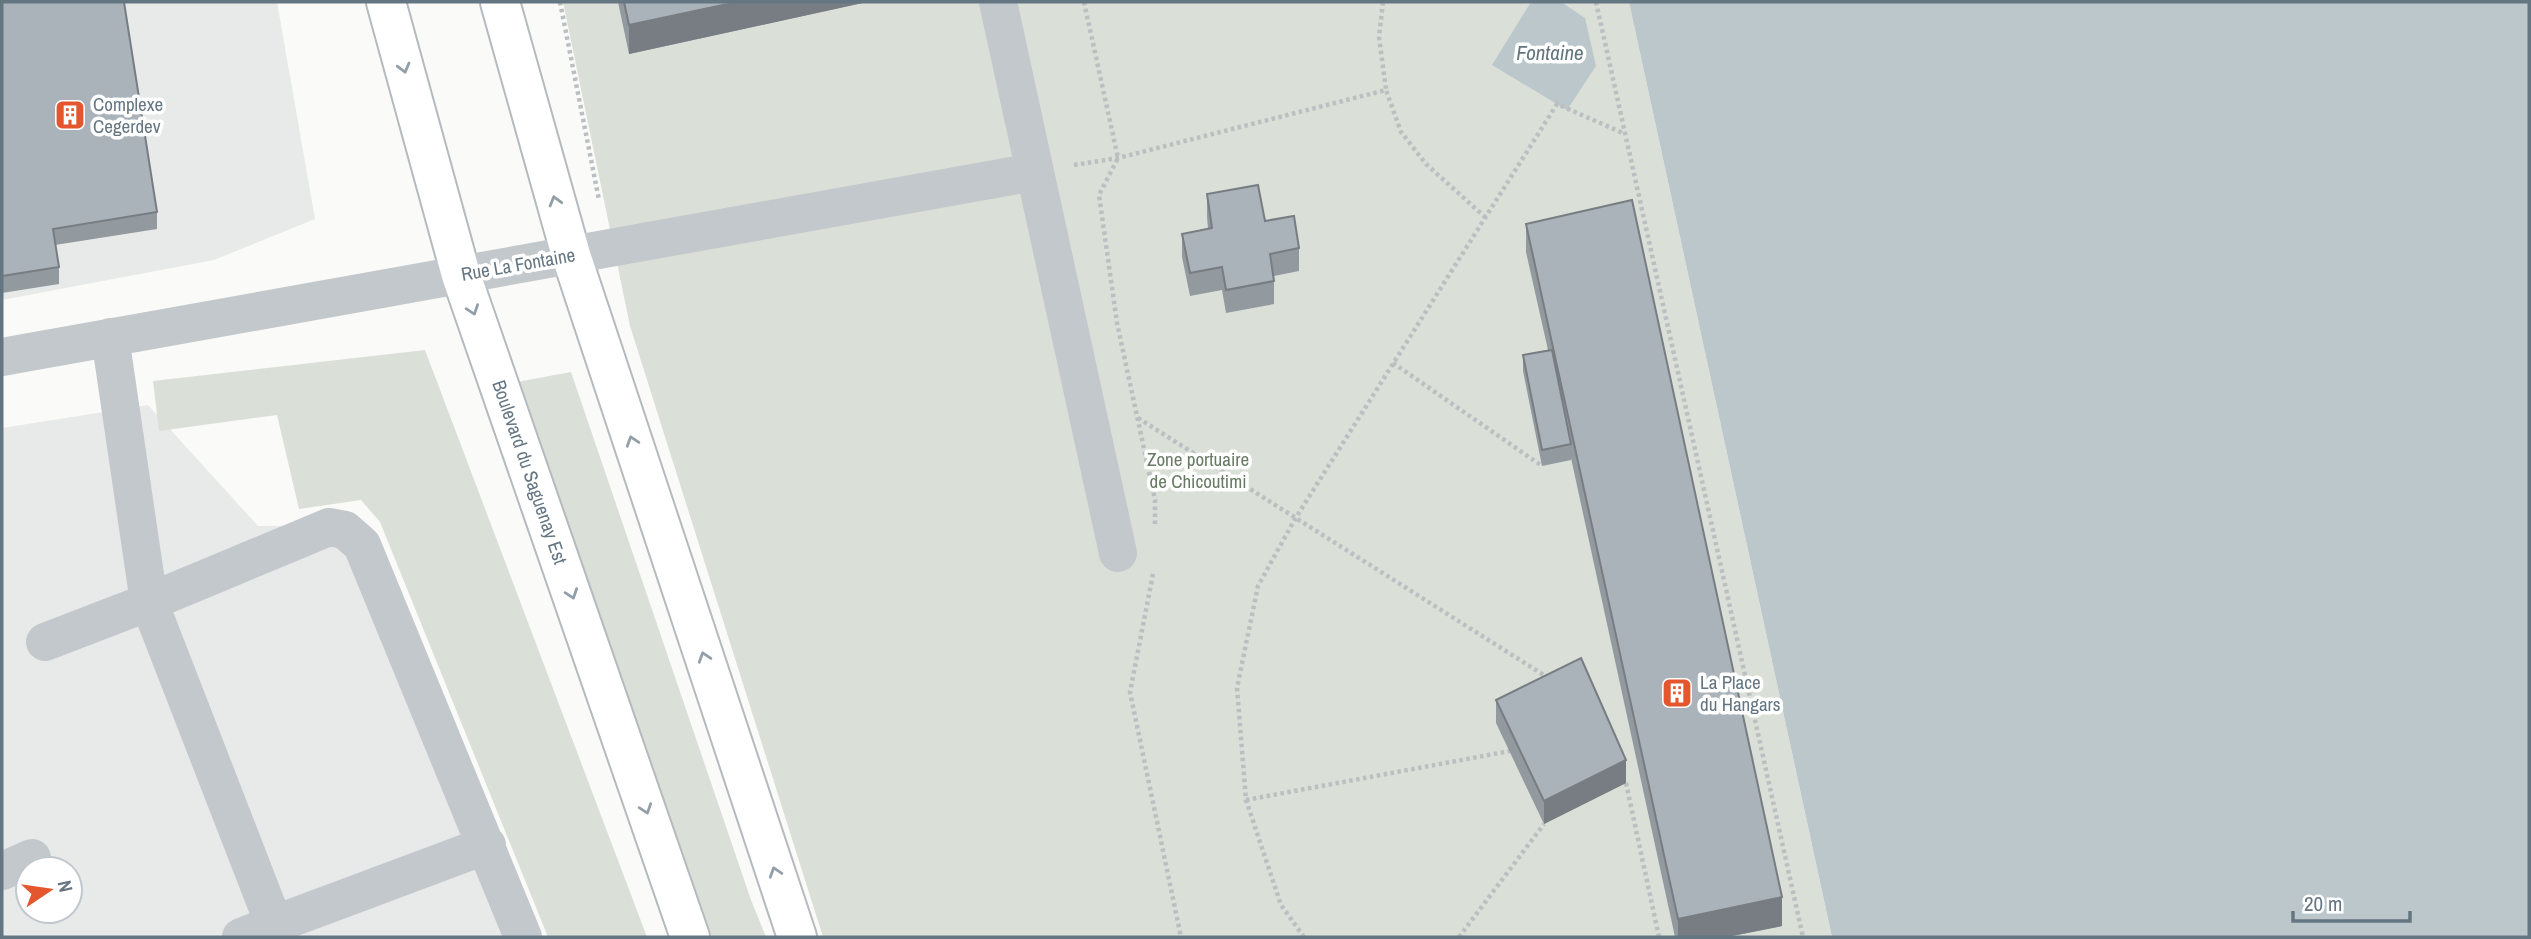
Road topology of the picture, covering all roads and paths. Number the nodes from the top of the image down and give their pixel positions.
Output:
1 (386, 2) edge
2 (500, 2) edge
3 (998, 2) edge
4 (1383, 2) edge
5 (1595, 2) edge
6 (1386, 90) junction
7 (1625, 134) junction
8 (1118, 158) dead end
9 (1034, 172) junction
10 (1486, 218) junction
11 (571, 255) junction
12 (461, 275) junction
13 (110, 337) junction
14 (2, 357) edge
15 (1393, 363) junction
16 (1138, 418) dead end
17 (1542, 466) edge
18 (1295, 519) junction
19 (1118, 553) dead end
20 (149, 602) junction
21 (45, 642) dead end
22 (1554, 681) edge
23 (1510, 751) edge
24 (1626, 783) edge
25 (1246, 800) junction
26 (1544, 824) edge
27 (487, 845) junction
28 (265, 933) edge
29 (523, 937) edge
30 (690, 937) edge
31 (797, 937) edge
32 (1304, 937) edge
33 (1459, 937) edge
34 (1659, 937) edge
35 (1803, 937) edge

1 -> 12 main road, Boulevard du Saguenay Est
11 -> 2 main road
3 - 9 street
4 - 6 path
5 - 7 path
6 - 8 path
6 - 10 path
7 - 10 path
7 - 35 path
9 - 11 street, Rue La Fontaine
9 - 19 street
10 - 15 path
11 - 12 street, Rue La Fontaine
31 -> 11 main road
12 - 13 street, Rue La Fontaine
12 -> 30 main road, Boulevard du Saguenay Est
13 - 14 street, Rue La Fontaine
13 - 20 street
15 - 17 path
15 - 18 path
16 - 18 path
18 - 22 path
18 - 25 path
20 - 21 street
20 - 27 street
20 - 28 street
23 - 25 path
24 - 34 path
25 - 32 path
26 - 33 path
27 - 28 street
27 - 29 street

